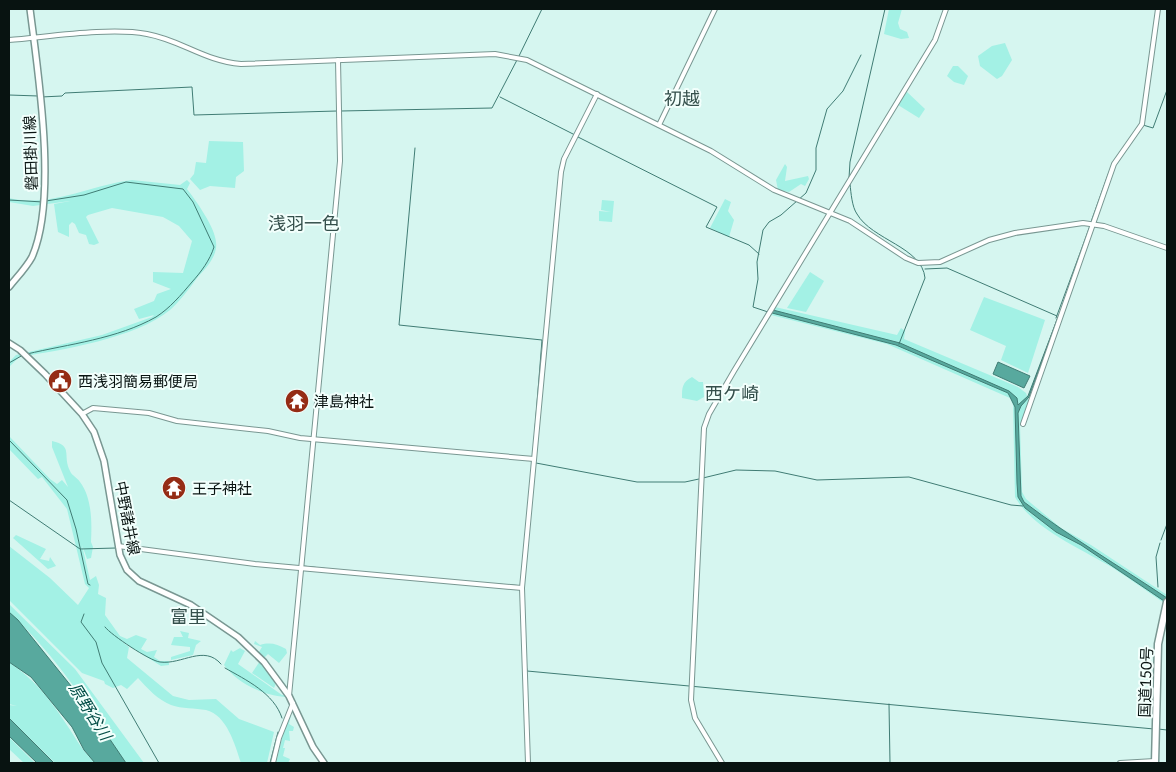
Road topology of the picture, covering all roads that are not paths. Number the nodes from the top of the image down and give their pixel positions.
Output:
1 (30, 9) edge
2 (714, 9) edge
3 (946, 9) edge
4 (1158, 9) edge
5 (34, 38) junction
6 (9, 40) edge
7 (338, 60) junction
8 (597, 94) junction
9 (658, 125) junction
10 (830, 214) junction
11 (1094, 224) junction
12 (1167, 248) edge
13 (9, 287) edge
14 (9, 343) edge
15 (82, 414) junction
16 (1023, 424) dead end
17 (314, 439) junction
18 (534, 460) junction
19 (118, 546) junction
20 (302, 568) junction
21 (522, 588) junction
22 (1167, 603) edge
23 (290, 696) junction
24 (293, 703) junction
25 (1156, 762) edge
26 (273, 763) edge
27 (324, 763) edge
28 (528, 763) edge
29 (722, 763) edge
30 (1120, 763) edge

1 - 5 main road, 磐田掛川線
2 - 9 street
3 - 10 street
4 - 11 street
5 - 6 street
5 - 7 street
5 - 13 main road, 磐田掛川線
7 - 8 street
7 - 17 street
8 - 9 street
8 - 18 street
9 - 10 street
10 - 11 street
10 - 29 street
11 - 12 street
11 - 16 street
14 - 15 main road, 中野諸井線
15 - 17 street
15 - 19 main road, 中野諸井線
17 - 18 street
17 - 20 street
18 - 21 street
19 - 20 street
19 - 23 main road, 中野諸井線
20 - 21 street
20 - 23 street
21 - 28 street
22 - 25 highway, 国道150号
23 - 24 main road, 中野諸井線
24 - 26 street
24 - 27 main road, 中野諸井線
25 - 30 street

